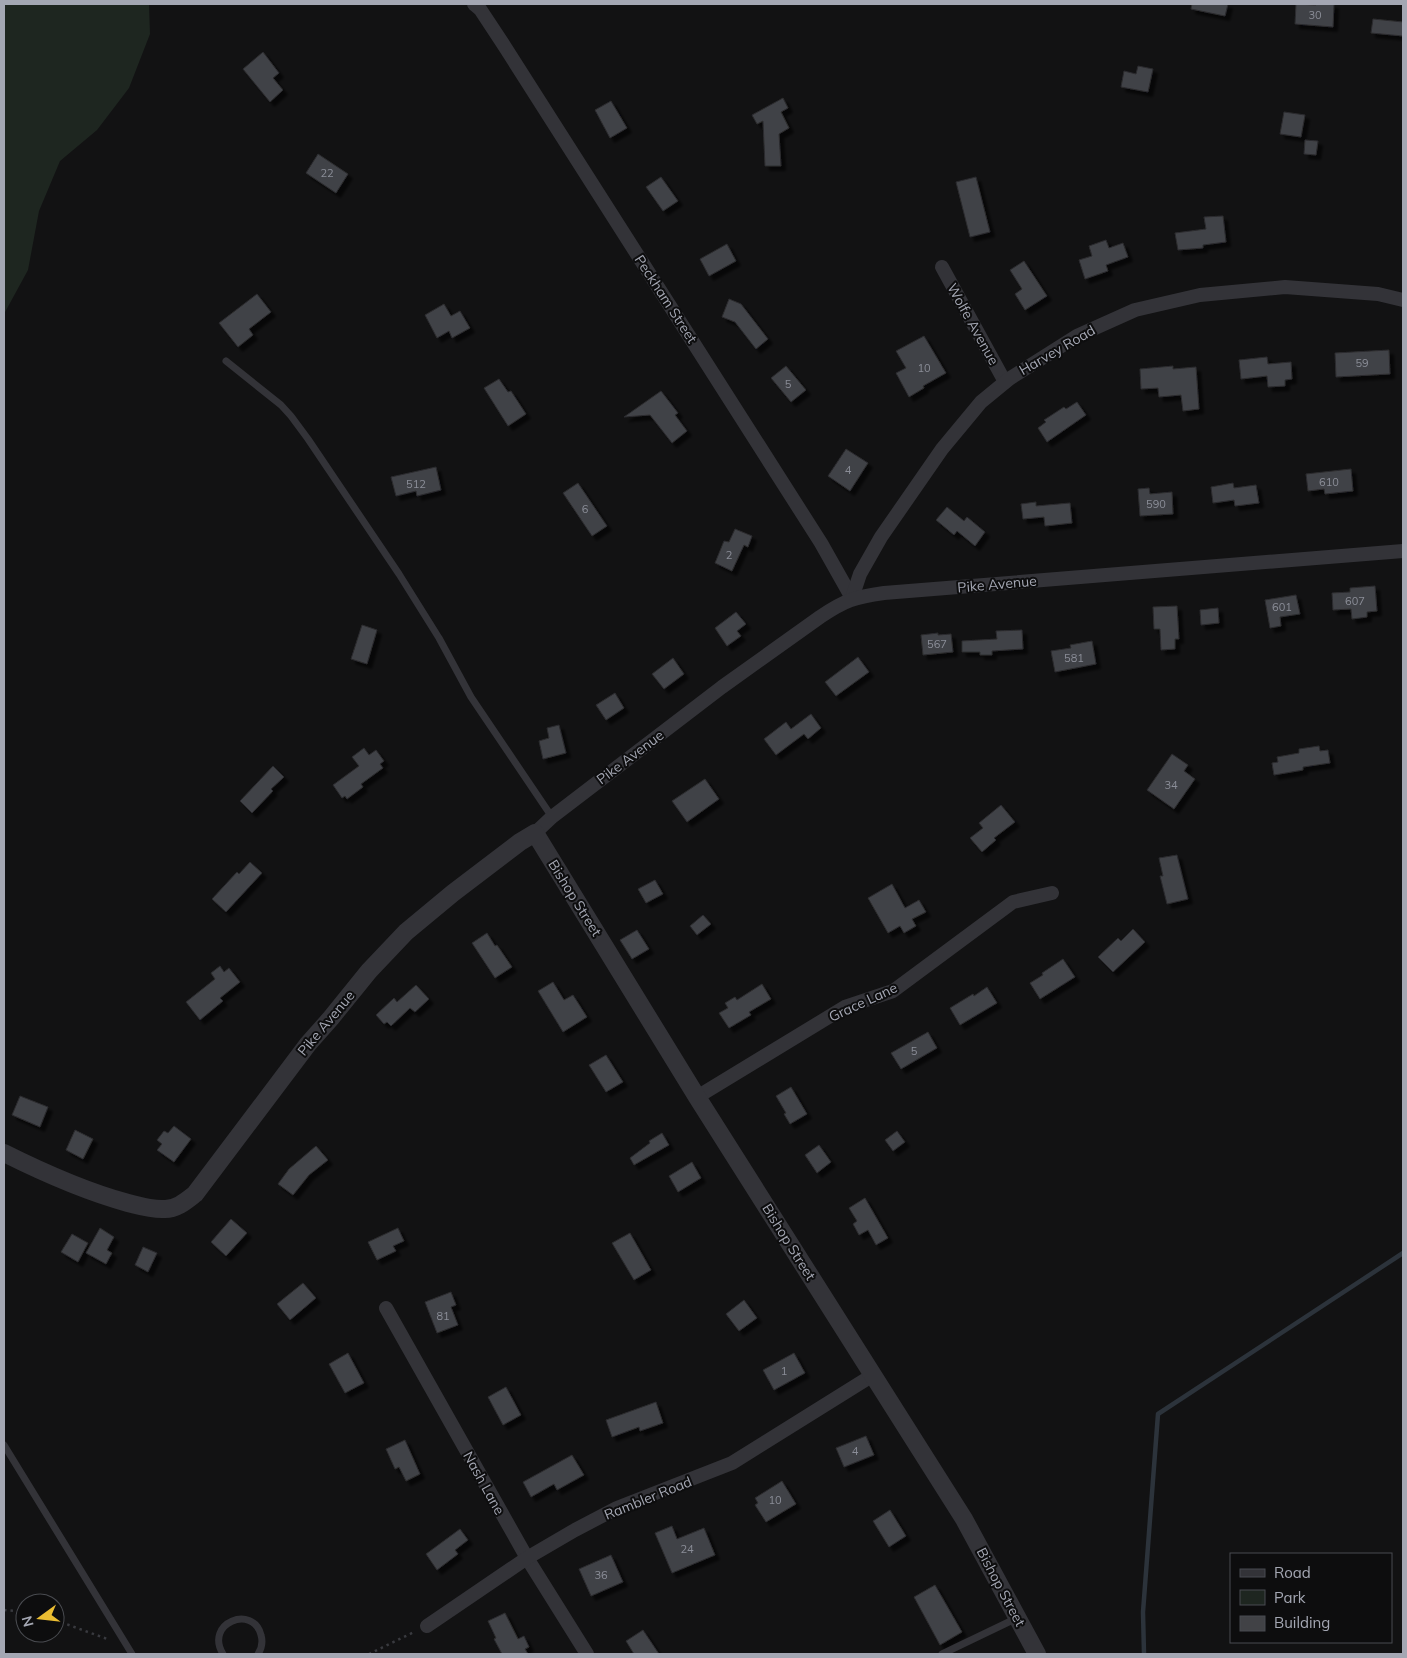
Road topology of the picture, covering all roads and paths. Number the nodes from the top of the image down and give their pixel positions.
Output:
1 (474, 4) edge
2 (942, 267) dead end
3 (1403, 300) edge
4 (226, 361) dead end
5 (1005, 382) junction
6 (1403, 551) edge
7 (852, 598) junction
8 (552, 817) junction
9 (535, 833) junction
10 (1052, 893) dead end
11 (697, 1097) junction
12 (4, 1153) edge
13 (386, 1308) dead end
14 (873, 1375) junction
15 (4, 1445) edge
16 (526, 1558) junction
17 (1017, 1618) junction
18 (65, 1624) edge
19 (427, 1626) joint
20 (117, 1642) dead end
21 (132, 1654) edge
22 (222, 1654) edge
23 (258, 1654) edge
24 (369, 1654) edge
25 (586, 1654) edge
26 (942, 1654) edge
27 (1037, 1654) edge

1 - 7 street, Peckham Street
2 - 5 street, Wolfe Avenue
3 - 5 street, Harvey Road
4 - 8 lane
5 - 7 street, Harvey Road
6 - 7 street, Pike Avenue
7 - 8 street, Pike Avenue
8 - 9 street, Pike Avenue
9 - 11 street, Bishop Street
9 - 12 street, Pike Avenue
10 - 11 street, Grace Lane
11 - 14 street, Bishop Street
13 - 16 street, Nash Lane
14 - 16 street, Rambler Road
14 - 17 street, Bishop Street
15 - 21 lane
16 - 19 street, Rambler Road
16 - 25 street, Nash Lane
17 - 26 lane
17 - 27 street, Bishop Street
18 - 20 path
19 - 24 path
22 - 23 lane

